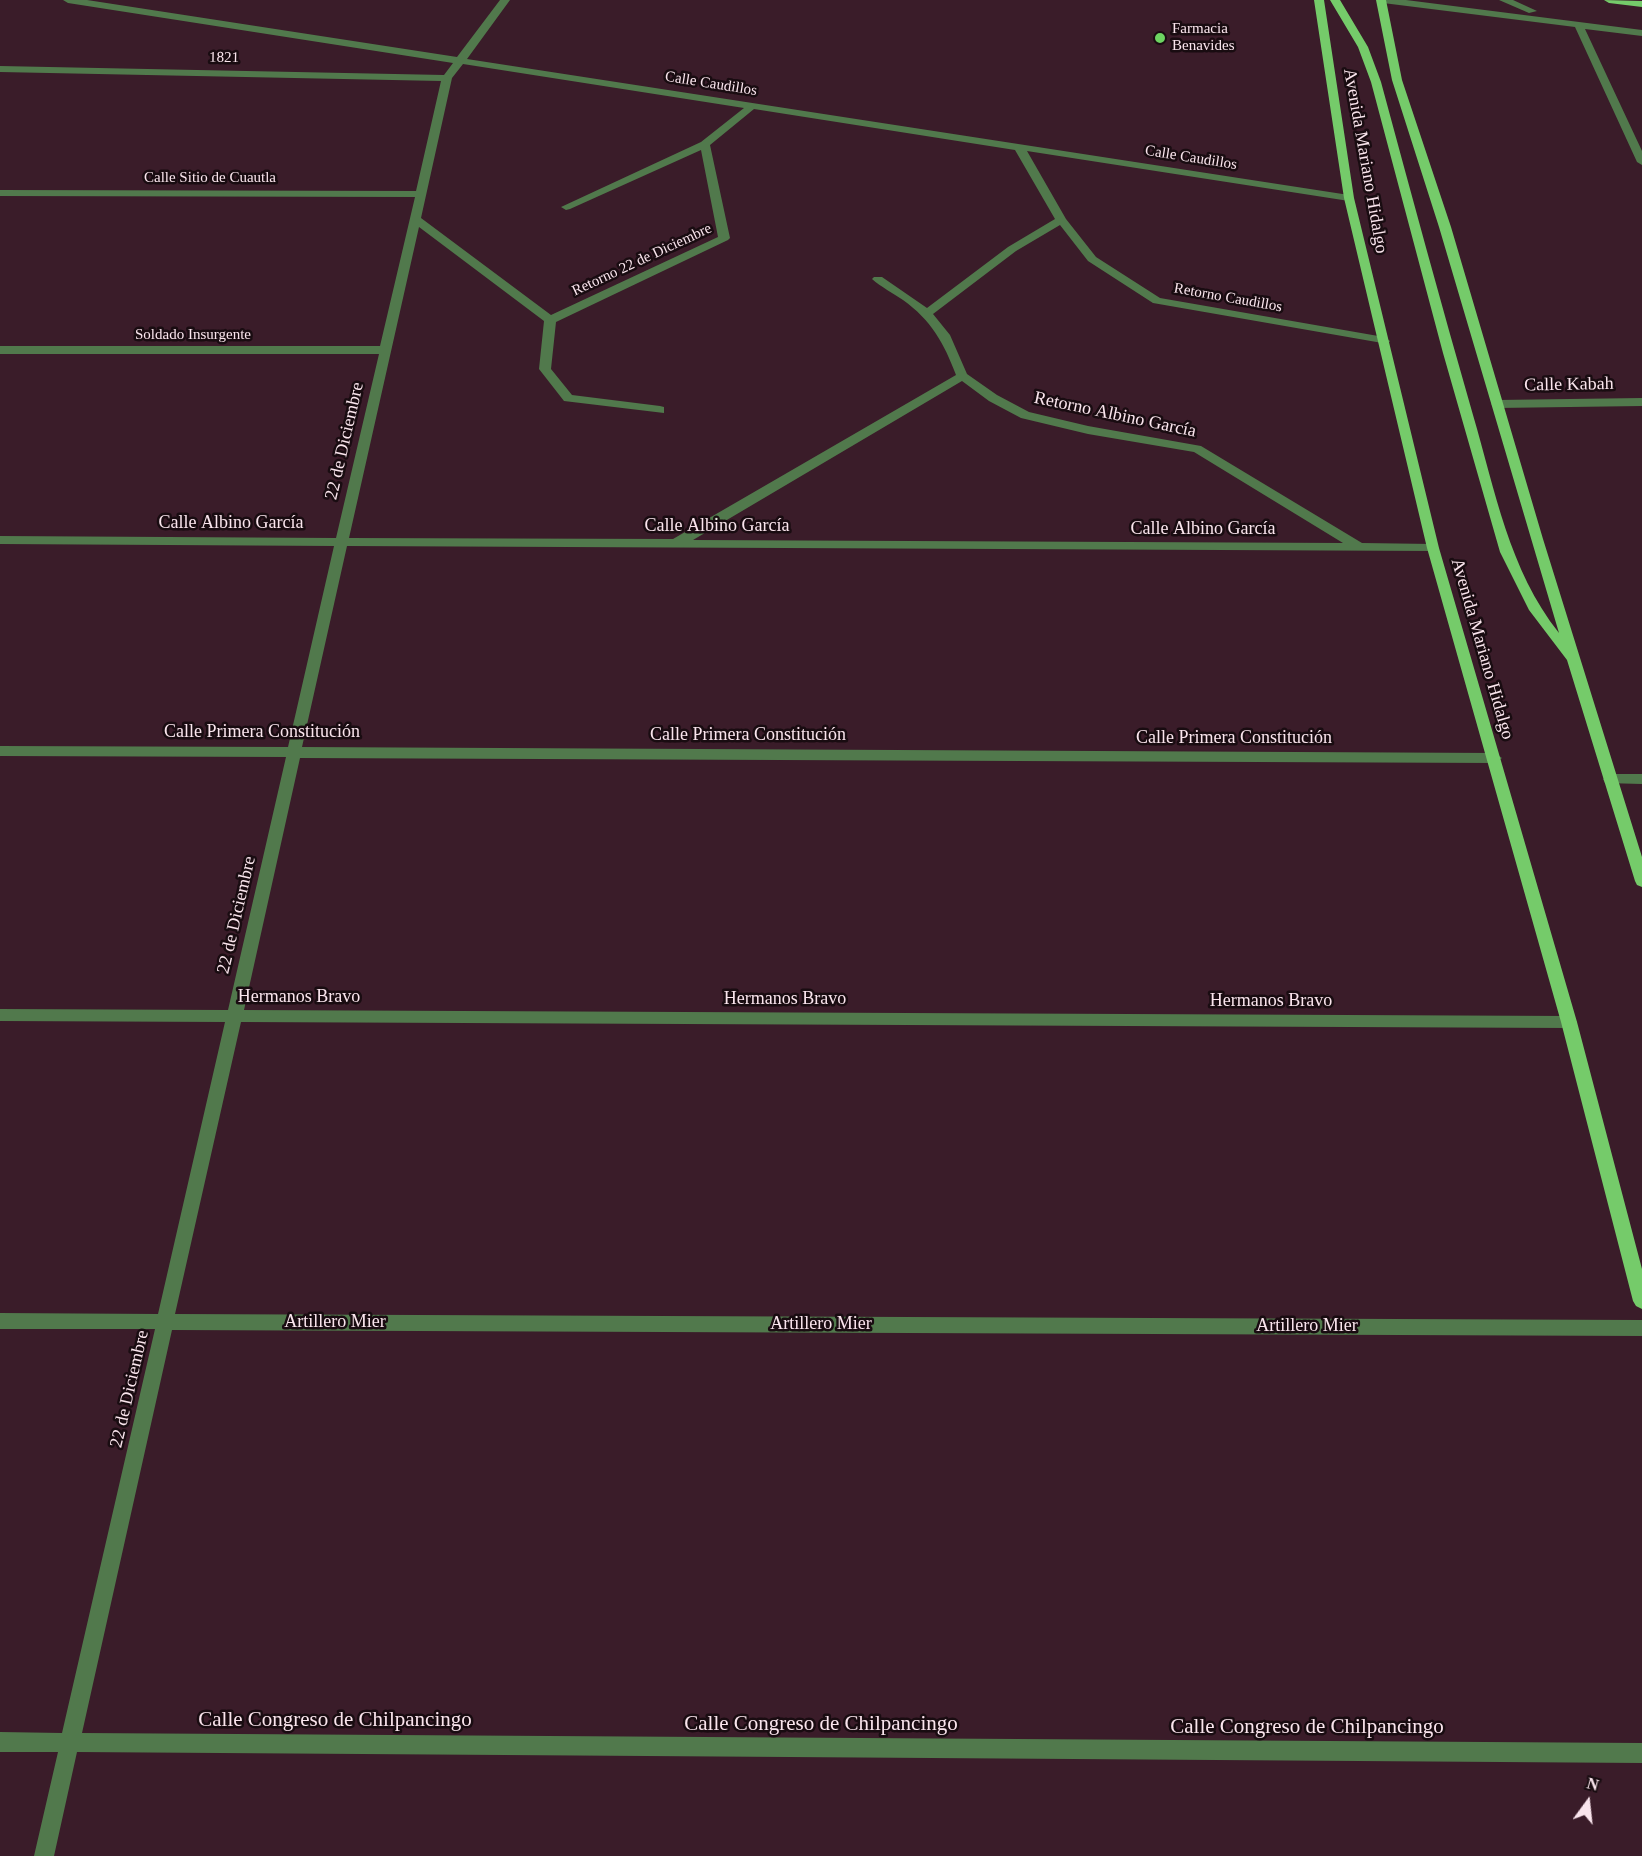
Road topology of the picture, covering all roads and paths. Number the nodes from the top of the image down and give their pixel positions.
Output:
1 (68, 0) edge
2 (505, 0) edge
3 (1319, 0) edge
4 (1335, 0) edge
5 (1382, 0) edge
6 (1504, 0) edge
7 (1609, 0) edge
8 (1642, 4) edge
9 (1558, 21) junction
10 (1578, 24) junction
11 (1642, 33) edge
12 (460, 60) junction
13 (0, 69) edge
14 (447, 78) junction
15 (752, 106) junction
16 (705, 144) junction
17 (1019, 147) junction
18 (1642, 162) edge
19 (0, 193) edge
20 (421, 194) junction
21 (1349, 198) junction
22 (566, 207) dead end
23 (415, 219) junction
24 (1061, 220) junction
25 (878, 279) dead end
26 (926, 314) junction
27 (550, 320) junction
28 (1384, 341) junction
29 (0, 350) edge
30 (385, 351) junction
31 (962, 376) junction
32 (1642, 402) edge
33 (1497, 404) junction
34 (660, 410) dead end
35 (0, 540) edge
36 (342, 542) junction
37 (676, 544) junction
38 (1360, 548) junction
39 (1433, 548) junction
40 (1575, 661) junction
41 (0, 751) edge
42 (294, 752) junction
43 (1495, 758) junction
44 (1642, 778) edge
45 (1610, 779) junction
46 (1642, 881) edge
47 (0, 1015) edge
48 (235, 1016) junction
49 (1569, 1022) junction
50 (1642, 1300) edge
51 (0, 1321) edge
52 (165, 1322) junction
53 (1642, 1328) edge
54 (0, 1742) edge
55 (70, 1743) junction
56 (1642, 1753) edge
57 (44, 1856) edge

1 - 12 street, Calle Caudillos
2 - 12 street, 22 de Diciembre
3 - 21 main road, Avenida Mariano Hidalgo
4 - 40 main road
5 - 9 street
5 - 33 main road
6 - 9 street
7 - 8 main road
9 - 10 street
10 - 11 street
10 - 18 street
12 - 14 street, 22 de Diciembre
12 - 15 street, Calle Caudillos
13 - 14 street, 1821
14 - 20 street, 22 de Diciembre
15 - 16 street
15 - 17 street, Calle Caudillos
16 - 22 street
16 - 27 street, Retorno 22 de Diciembre
17 - 21 street, Calle Caudillos
17 - 24 street, Retorno Caudillos
19 - 20 street, Calle Sitio de Cuautla
20 - 23 street, 22 de Diciembre
21 - 28 main road, Avenida Mariano Hidalgo
23 - 27 street
23 - 30 street, 22 de Diciembre
24 - 26 street
24 - 28 street, Retorno Caudillos
25 - 26 street
26 - 31 street
27 - 34 street
28 - 39 main road, Avenida Mariano Hidalgo
29 - 30 street, Soldado Insurgente
30 - 36 street, 22 de Diciembre
31 - 37 street
31 - 38 street, Retorno Albino García
32 - 33 street, Calle Kabah
33 - 40 main road
35 - 36 street, Calle Albino García
36 - 37 street, Calle Albino García
36 - 42 street, 22 de Diciembre
37 - 38 street, Calle Albino García
38 - 39 street, Calle Albino García
39 - 43 main road, Avenida Mariano Hidalgo
40 - 45 main road
41 - 42 street, Calle Primera Constitución
42 - 43 street, Calle Primera Constitución
42 - 48 street, 22 de Diciembre
43 - 49 main road, Avenida Mariano Hidalgo
44 - 45 street
45 - 46 main road
47 - 48 street, Hermanos Bravo
48 - 49 street, Hermanos Bravo
48 - 52 street, 22 de Diciembre
49 - 50 main road, Avenida Mariano Hidalgo
51 - 52 street, Artillero Mier
52 - 53 street, Artillero Mier
52 - 55 street, 22 de Diciembre
54 - 55 street, Calle Congreso de Chilpancingo
55 - 56 street, Calle Congreso de Chilpancingo
55 - 57 street, 22 de Diciembre

